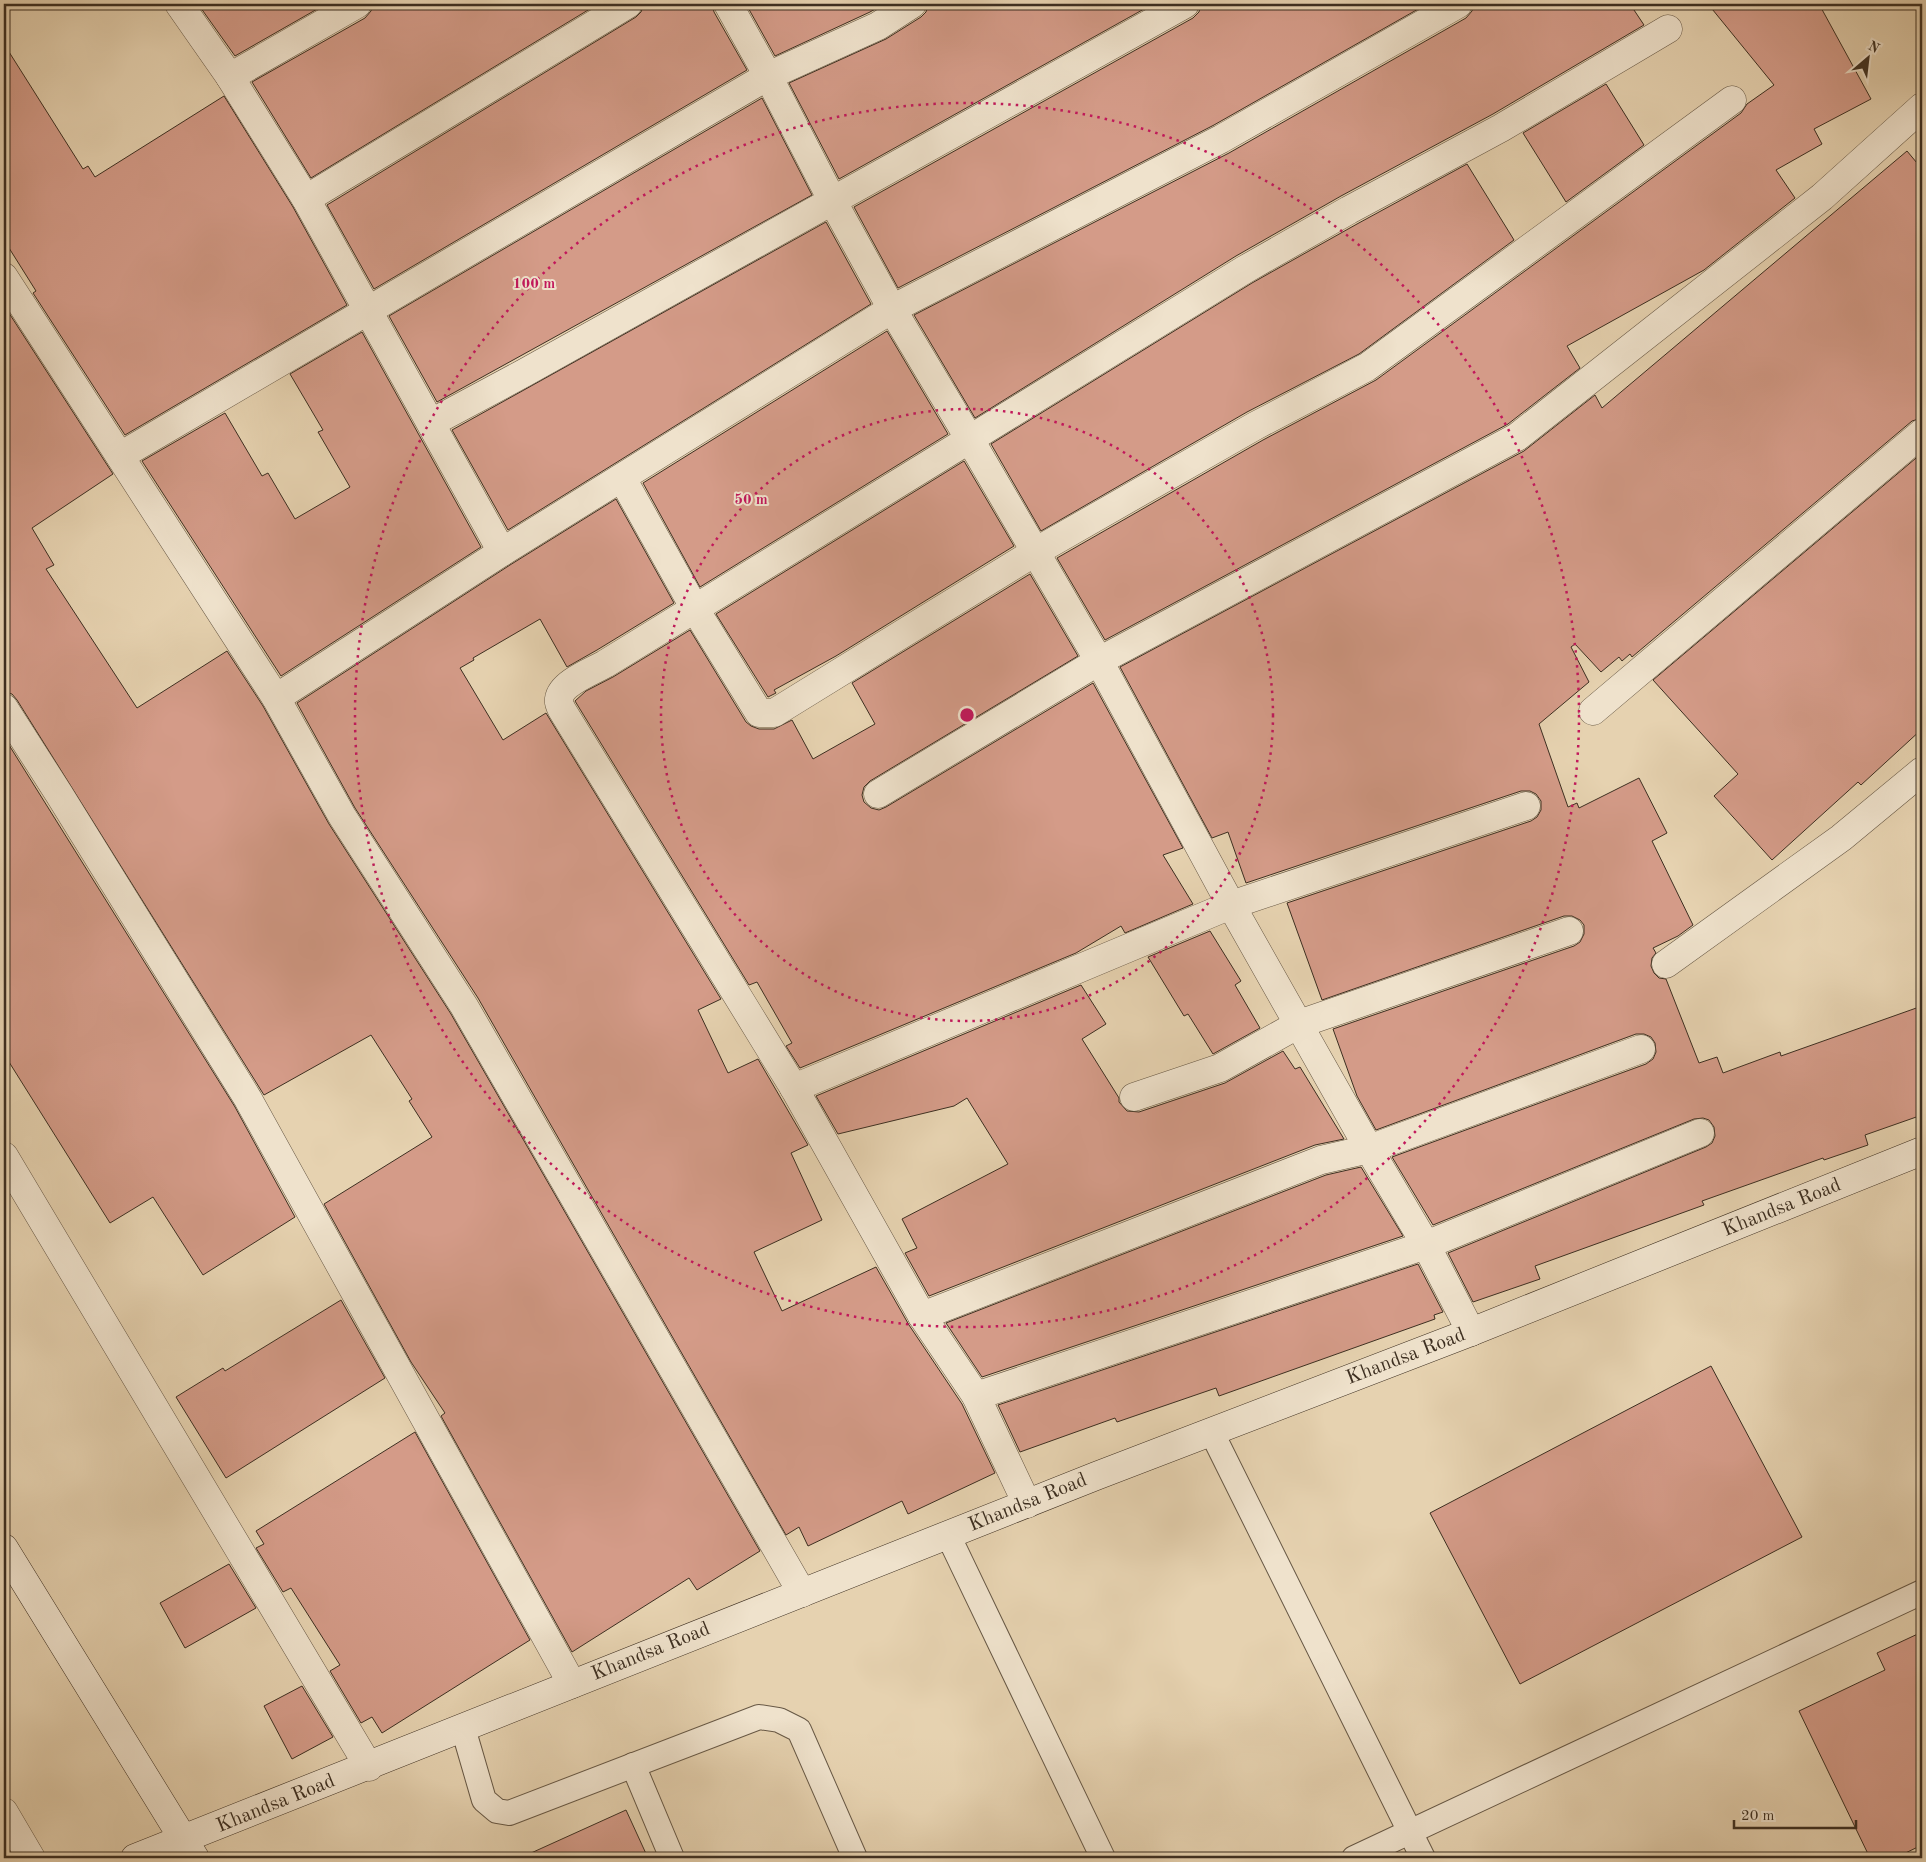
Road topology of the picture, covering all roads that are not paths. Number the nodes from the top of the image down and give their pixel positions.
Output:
1 (179, 4) edge
2 (357, 4) edge
3 (628, 4) edge
4 (728, 4) edge
5 (912, 4) edge
6 (1185, 4) edge
7 (1458, 4) edge
8 (1668, 29) dead end
9 (768, 76) junction
10 (230, 77) junction
11 (1732, 100) dead end
12 (1922, 107) edge
13 (306, 199) junction
14 (832, 200) junction
15 (4, 276) edge
16 (369, 310) junction
17 (892, 310) junction
18 (431, 423) junction
19 (1922, 433) edge
20 (969, 438) junction
21 (120, 456) junction
22 (622, 478) junction
23 (502, 552) junction
24 (1035, 552) junction
25 (695, 609) junction
26 (1099, 661) junction
27 (276, 698) junction
28 (4, 708) edge
29 (1593, 711) dead end
30 (1922, 771) edge
31 (878, 794) dead end
32 (1526, 806) dead end
33 (1231, 905) junction
34 (1570, 931) dead end
35 (1666, 964) dead end
36 (1299, 1024) junction
37 (1641, 1049) dead end
38 (794, 1088) junction
39 (1134, 1097) dead end
40 (1700, 1133) dead end
41 (1369, 1149) junction
42 (1922, 1151) edge
43 (4, 1156) edge
44 (1426, 1245) junction
45 (922, 1316) junction
46 (1471, 1332) junction
47 (976, 1396) junction
48 (1211, 1431) junction
49 (1027, 1504) junction
50 (948, 1535) junction
51 (4, 1548) edge
52 (802, 1592) junction
53 (1922, 1592) edge
54 (572, 1684) junction
55 (463, 1728) junction
56 (633, 1765) junction
57 (369, 1767) junction
58 (4, 1812) edge
59 (1411, 1833) junction
60 (190, 1849) edge
61 (31, 1858) edge
62 (135, 1858) edge
63 (672, 1858) edge
64 (855, 1858) edge
65 (1103, 1858) edge
66 (1354, 1858) edge
67 (1423, 1858) edge

1 - 10 street
2 - 10 street
3 - 13 street
4 - 9 street
5 - 9 street
6 - 14 street
7 - 17 street
8 - 20 street
9 - 14 street
9 - 16 street
10 - 13 street
11 - 24 street
12 - 26 street
13 - 16 street
14 - 17 street
14 - 18 street
15 - 21 street
16 - 18 street
16 - 21 street
17 - 20 street
17 - 22 street
18 - 23 street
19 - 29 street
20 - 24 street
20 - 25 street
21 - 27 street
22 - 23 street
22 - 25 street
23 - 27 street
24 - 25 street
24 - 26 street
25 - 38 street
26 - 31 street
26 - 33 street
27 - 52 street
28 - 54 street
30 - 35 street
32 - 33 street
33 - 36 street
33 - 38 street
34 - 36 street
36 - 39 street
36 - 41 street
37 - 41 street
38 - 45 street
40 - 44 street
41 - 44 street
41 - 45 street
42 - 46 street, Khandsa Road
43 - 57 street
44 - 46 street
44 - 47 street
45 - 47 street
46 - 48 street, Khandsa Road
47 - 49 street
48 - 49 street, Khandsa Road
48 - 59 lane
49 - 50 street, Khandsa Road
50 - 52 street, Khandsa Road
50 - 65 lane
51 - 60 street
52 - 54 street, Khandsa Road
53 - 59 lane
54 - 55 street, Khandsa Road
55 - 56 lane
55 - 57 street, Khandsa Road
56 - 63 lane
56 - 64 lane
57 - 60 street, Khandsa Road
58 - 61 street
59 - 66 lane
59 - 67 lane
60 - 62 street, Khandsa Road

